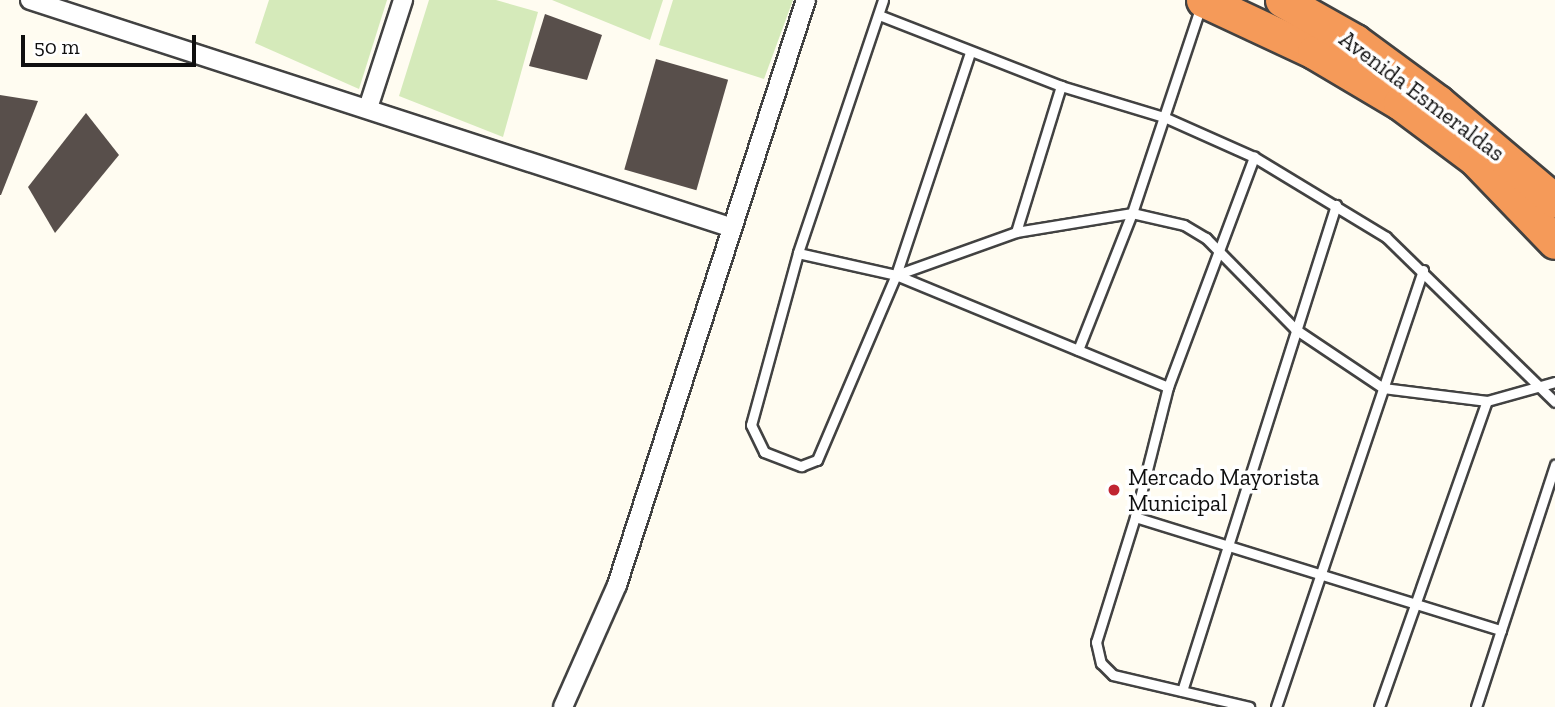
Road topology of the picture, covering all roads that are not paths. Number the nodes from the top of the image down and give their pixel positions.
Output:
1 (30, 0) edge
2 (402, 0) edge
3 (806, 0) edge
4 (883, 0) edge
5 (1203, 0) edge
6 (1282, 0) edge
7 (878, 15) junction
8 (970, 52) junction
9 (1061, 86) junction
10 (368, 108) junction
11 (1164, 117) junction
12 (1254, 157) junction
13 (1555, 201) edge
14 (1336, 205) junction
15 (1132, 213) junction
16 (730, 228) junction
17 (1016, 232) junction
18 (1555, 242) edge
19 (1219, 252) junction
20 (798, 253) junction
21 (1423, 270) junction
22 (896, 275) junction
23 (1295, 329) junction
24 (1078, 350) junction
25 (1555, 382) edge
26 (1168, 387) junction
27 (1542, 387) junction
28 (1383, 388) junction
29 (1487, 401) junction
30 (1555, 402) edge
31 (1555, 465) edge
32 (1135, 517) junction
33 (1228, 546) junction
34 (1321, 575) junction
35 (1414, 605) junction
36 (1501, 631) junction
37 (1182, 691) junction
38 (563, 707) edge
39 (1249, 707) edge
40 (1276, 707) edge
41 (1379, 707) edge
42 (1476, 707) edge

1 - 10 street
2 - 10 street
3 - 16 street
4 - 7 lane
5 - 11 lane
5 - 18 highway, Avenida Esmeraldas
6 - 13 highway, Avenida Esmeraldas
7 - 8 lane
7 - 20 lane
8 - 9 lane
8 - 22 lane
9 - 11 lane
9 - 17 lane
10 - 16 street
11 - 12 lane
11 - 15 lane
12 - 14 lane
12 - 19 lane
14 - 21 lane
14 - 23 lane
15 - 17 lane
15 - 19 lane
15 - 24 lane
16 - 38 street
17 - 22 lane
19 - 23 lane
19 - 26 lane
20 - 22 lane
20 - 22 lane
21 - 27 lane
21 - 28 lane
22 - 24 lane
23 - 28 lane
23 - 33 lane
24 - 26 lane
25 - 27 lane
26 - 32 lane
27 - 29 lane
27 - 30 lane
28 - 29 lane
28 - 34 lane
29 - 35 lane
31 - 36 lane
32 - 33 lane
32 - 37 lane
33 - 34 lane
33 - 37 lane
34 - 35 lane
34 - 40 lane
35 - 36 lane
35 - 41 lane
36 - 42 lane
37 - 39 lane

